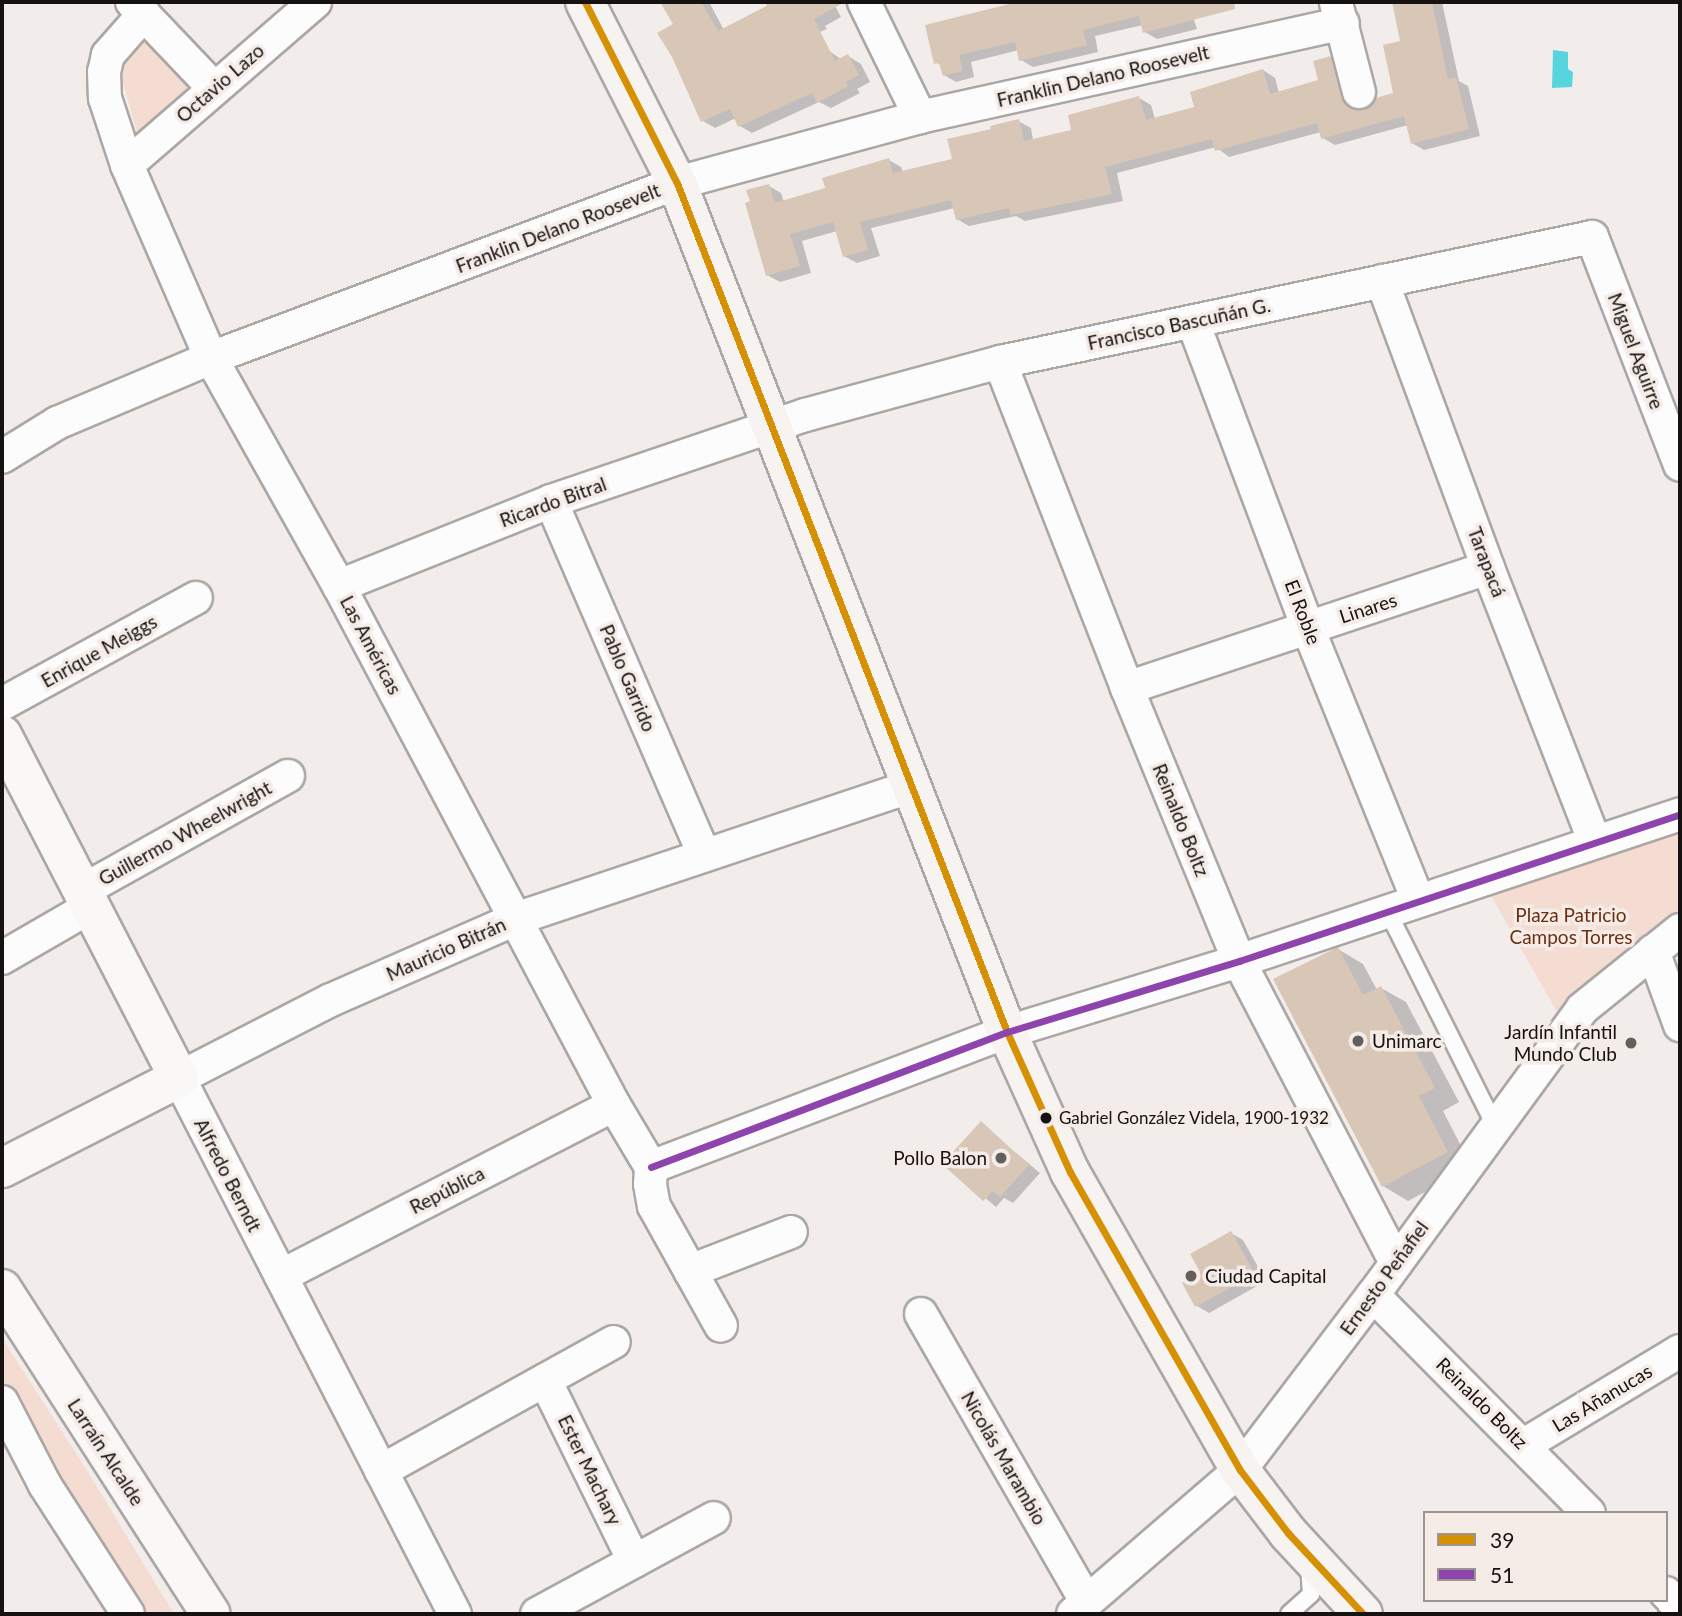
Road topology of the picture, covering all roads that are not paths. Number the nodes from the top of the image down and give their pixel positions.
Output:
1 (315, 2) edge
2 (585, 2) edge
3 (863, 2) edge
4 (138, 8) edge
5 (1339, 12) edge
6 (214, 88) junction
7 (1359, 92) dead end
8 (920, 117) junction
9 (127, 165) junction
10 (677, 183) junction
11 (1592, 237) joint
12 (1382, 281) junction
13 (1193, 322) junction
14 (211, 358) junction
15 (1000, 362) junction
16 (771, 426) junction
17 (2, 457) edge
18 (1680, 464) edge
19 (551, 501) junction
20 (1488, 568) junction
21 (339, 586) junction
22 (196, 598) dead end
23 (1308, 628) junction
24 (1127, 688) junction
25 (2, 704) edge
26 (4, 745) edge
27 (288, 776) dead end
28 (913, 786) junction
29 (1680, 814) edge
30 (1595, 842) junction
31 (704, 855) junction
32 (86, 899) junction
33 (1418, 900) junction
34 (1388, 912) junction
35 (518, 918) junction
36 (1680, 930) edge
37 (1653, 951) junction
38 (2, 958) edge
39 (1239, 961) junction
40 (1680, 1025) edge
41 (1007, 1032) junction
42 (178, 1078) junction
43 (614, 1105) junction
44 (1495, 1126) junction
45 (651, 1167) junction
46 (2, 1168) edge
47 (792, 1232) dead end
48 (1396, 1263) junction
49 (690, 1271) junction
50 (281, 1276) junction
51 (2, 1289) edge
52 (1373, 1295) junction
53 (921, 1314) dead end
54 (721, 1326) dead end
55 (614, 1342) dead end
56 (1680, 1351) edge
57 (545, 1380) junction
58 (2, 1402) edge
59 (1524, 1445) junction
60 (1240, 1470) junction
61 (381, 1471) junction
62 (1587, 1511) edge
63 (714, 1518) dead end
64 (1308, 1555) junction
65 (634, 1561) junction
66 (1668, 1595) edge
67 (1680, 1608) edge
68 (1080, 1609) edge
69 (128, 1614) edge
70 (211, 1614) edge
71 (455, 1614) edge
72 (537, 1614) edge
73 (1289, 1614) edge
74 (1363, 1614) edge

1 - 6 street, Octavio Lazo
2 - 10 main road
3 - 8 street
4 - 6 street, Las Américas
4 - 9 street, Las Américas
5 - 7 street
5 - 8 street, Franklin Delano Roosevelt
6 - 9 street, Octavio Lazo
8 - 10 street, Franklin Delano Roosevelt
9 - 14 street, Las Américas
10 - 14 street, Franklin Delano Roosevelt
10 - 16 main road
11 - 12 street, Francisco Bascuñán G.
11 - 18 street, Miguel Aguirre
12 - 13 street, Francisco Bascuñán G.
12 - 20 street, Tarapacá
13 - 15 street, Francisco Bascuñán G.
13 - 23 street, El Roble
14 - 17 street, Franklin Delano Roosevelt
14 - 21 street, Las Américas
15 - 16 street, Francisco Bascuñán G.
15 - 24 street, Reinaldo Boltz
16 - 19 street, Ricardo Bitral
16 - 28 main road
19 - 21 street, Ricardo Bitral
19 - 31 street, Pablo Garrido
20 - 23 street, Linares
20 - 30 street, Tarapacá
21 - 35 street, Las Américas
22 - 25 street, Enrique Meiggs
23 - 24 street, Linares
23 - 33 street, El Roble
24 - 39 street, Reinaldo Boltz
26 - 32 street, Alfredo Berndt
27 - 32 street, Guillermo Wheelwright
28 - 31 street, Mauricio Bitrán
28 - 41 main road
29 - 30 street
30 - 33 street
31 - 35 street, Mauricio Bitrán
32 - 38 street, Guillermo Wheelwright
32 - 42 street, Alfredo Berndt
33 - 34 street
34 - 39 street
34 - 44 lane
35 - 42 street, Mauricio Bitrán
35 - 43 street, Las Américas
36 - 37 street, Ernesto Peñafiel
37 - 40 street
37 - 44 street, Ernesto Peñafiel
39 - 41 street
39 - 48 street, Reinaldo Boltz
41 - 45 street
41 - 60 main road
42 - 46 street, Mauricio Bitrán
42 - 50 street, Alfredo Berndt
43 - 45 street, Las Américas
43 - 50 street, República
44 - 48 street, Ernesto Peñafiel
45 - 49 street, Las Américas
47 - 49 street
48 - 52 street, Ernesto Peñafiel
49 - 54 street, Las Américas
50 - 61 street, Alfredo Berndt
51 - 70 street, Larraín Alcalde
52 - 59 street, Reinaldo Boltz
52 - 60 street, Ernesto Peñafiel
53 - 68 street, Nicolás Marambio
55 - 57 street
56 - 59 street, Las Añanucas
57 - 61 street
57 - 65 street, Ester Machary
58 - 69 street
59 - 62 street, Reinaldo Boltz
60 - 64 main road
60 - 68 street, Ernesto Peñafiel
61 - 71 street, Alfredo Berndt
63 - 65 street
64 - 73 lane
64 - 74 main road
65 - 72 street
66 - 67 street

